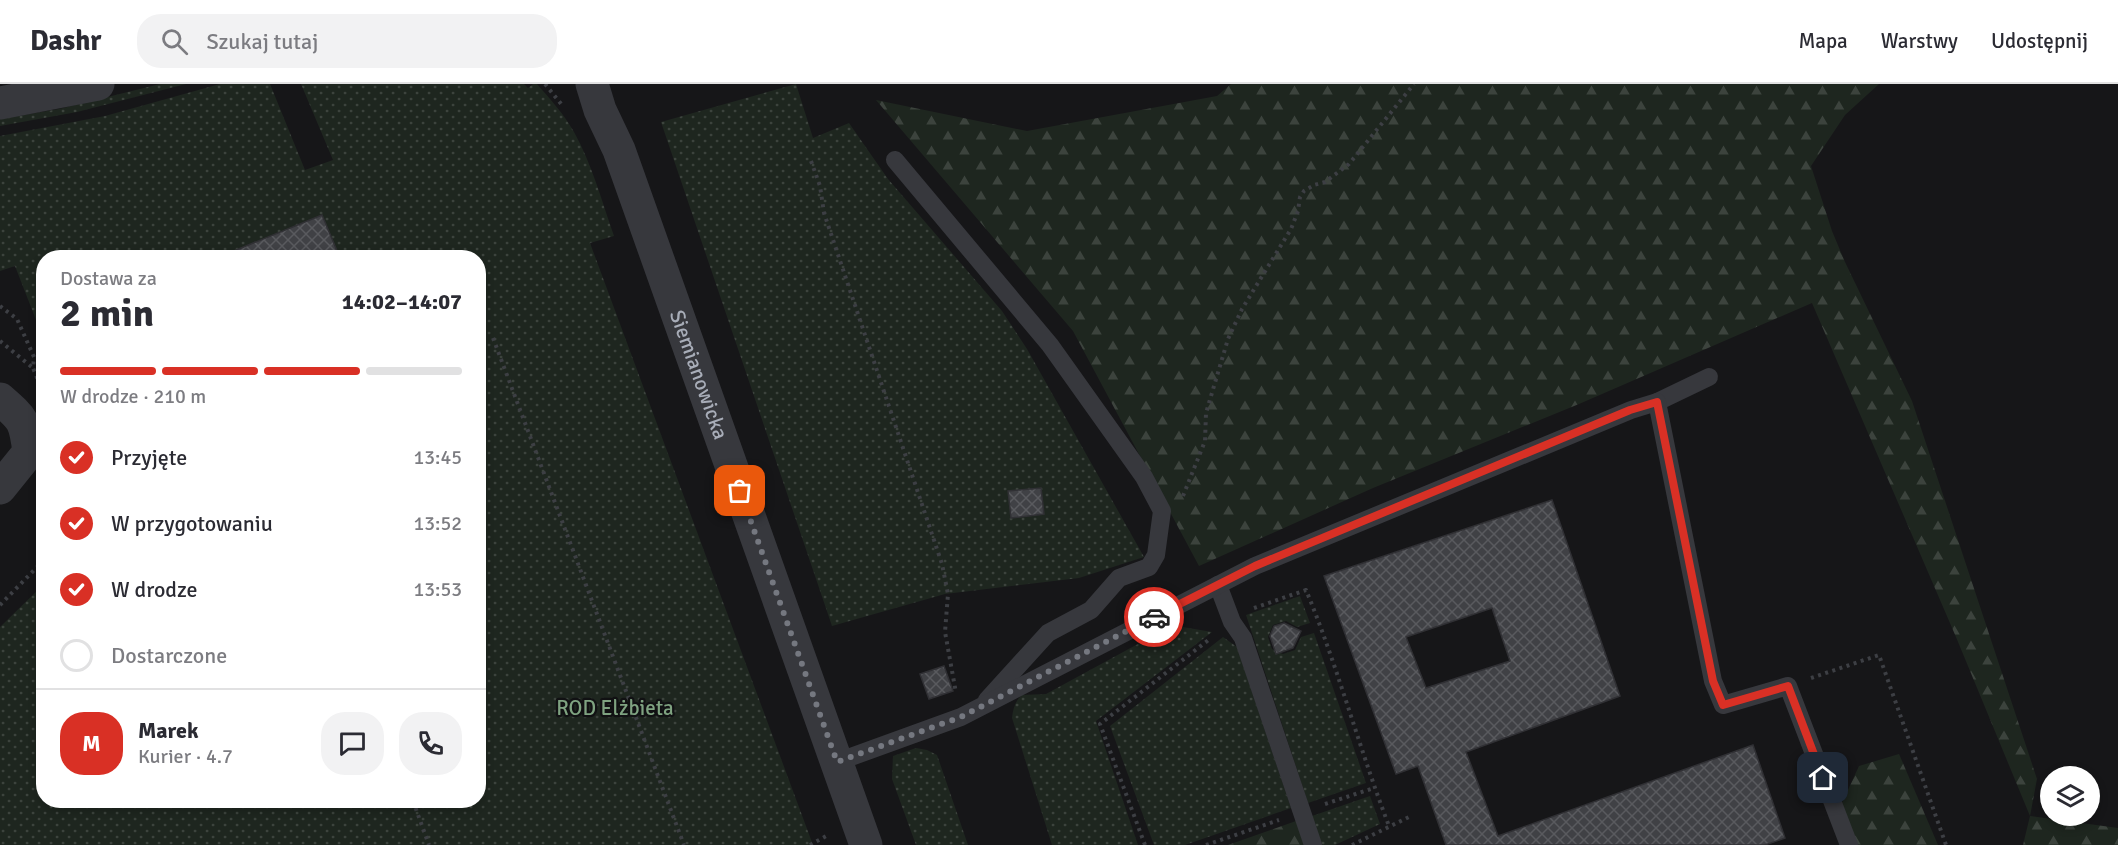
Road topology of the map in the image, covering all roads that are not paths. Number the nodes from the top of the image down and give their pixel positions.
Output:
1 (98, 84) edge
2 (570, 84) edge
3 (596, 97) edge
4 (0, 103) edge
5 (896, 160) dead end
6 (1709, 376) dead end
7 (0, 399) edge
8 (1657, 402) junction
9 (0, 488) edge
10 (1218, 585) junction
11 (982, 706) junction
12 (837, 762) junction
13 (866, 845) edge
14 (1313, 845) edge
15 (1849, 845) edge

1 - 4 street
2 - 3 street, Siemianowicka
3 - 12 street, Siemianowicka
5 - 11 lane
6 - 8 lane
7 - 9 street
8 - 10 lane
8 - 15 lane
10 - 11 lane
10 - 14 lane
11 - 12 lane
12 - 13 street, Siemianowicka

